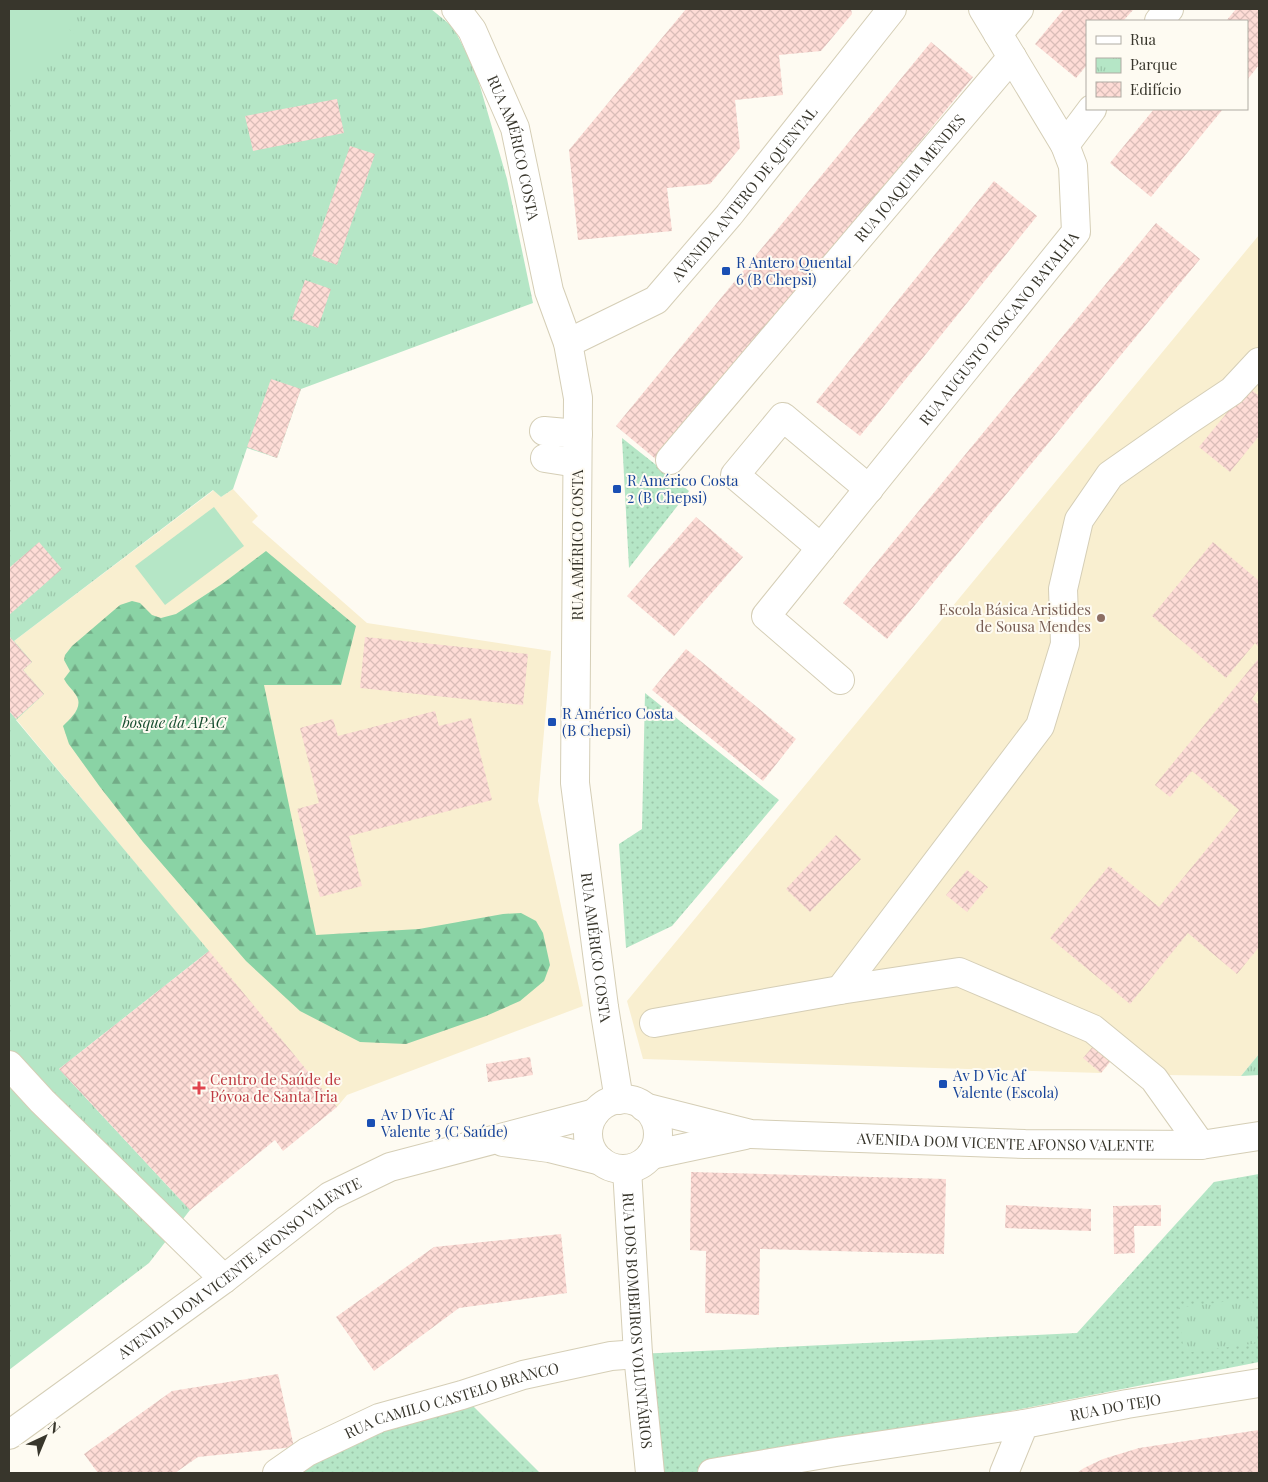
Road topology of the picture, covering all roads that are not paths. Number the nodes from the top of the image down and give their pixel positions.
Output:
1 (456, 9) edge
2 (892, 9) edge
3 (983, 9) edge
4 (1019, 9) edge
5 (1169, 9) edge
6 (1160, 20) edge
7 (998, 34) junction
8 (1012, 57) junction
9 (1091, 110) edge
10 (1065, 145) junction
11 (568, 342) junction
12 (1259, 362) edge
13 (544, 431) dead end
14 (578, 434) junction
15 (545, 458) dead end
16 (670, 460) dead end
17 (578, 463) junction
18 (869, 489) junction
19 (821, 548) junction
20 (840, 680) dead end
21 (840, 990) junction
22 (654, 1023) dead end
23 (9, 1065) edge
24 (632, 1104) junction
25 (595, 1113) junction
26 (751, 1134) junction
27 (1259, 1136) edge
28 (490, 1140) junction
29 (1201, 1145) junction
30 (651, 1155) junction
31 (600, 1161) junction
32 (627, 1169) junction
33 (224, 1279) junction
34 (638, 1354) junction
35 (1259, 1383) edge
36 (1024, 1424) junction
37 (9, 1435) edge
38 (277, 1473) edge
39 (650, 1473) edge
40 (712, 1473) edge
41 (1004, 1473) edge

1 - 11 street, RUA AMÉRICO COSTA
2 - 11 street, AVENIDA ANTERO DE QUENTAL
3 - 7 street, RUA AUGUSTO TOSCANO BATALHA
4 - 7 street
5 - 6 street
7 - 8 street, RUA AUGUSTO TOSCANO BATALHA
8 - 10 street, RUA AUGUSTO TOSCANO BATALHA
8 - 16 street, RUA JOAQUIM MENDES
9 - 10 street
10 - 18 street, RUA AUGUSTO TOSCANO BATALHA
11 - 14 street, RUA AMÉRICO COSTA
12 - 21 street
13 - 14 street
14 - 17 street, RUA AMÉRICO COSTA
15 - 17 street
17 - 24 street, RUA AMÉRICO COSTA
18 - 19 street, RUA AUGUSTO TOSCANO BATALHA
18 - 19 street
19 - 20 street, RUA AUGUSTO TOSCANO BATALHA
21 - 22 street
21 - 29 street
23 - 33 street
24 - 25 street
24 - 26 street, AVENIDA DOM VICENTE AFONSO VALENTE
24 - 30 street
25 - 28 street, AVENIDA DOM VICENTE AFONSO VALENTE
25 - 31 street
26 - 29 street, AVENIDA DOM VICENTE AFONSO VALENTE
26 - 30 street, AVENIDA DOM VICENTE AFONSO VALENTE
27 - 29 street, AVENIDA DOM VICENTE AFONSO VALENTE
28 - 31 street, AVENIDA DOM VICENTE AFONSO VALENTE
28 - 33 street, AVENIDA DOM VICENTE AFONSO VALENTE
30 - 32 street
31 - 32 street
32 - 34 street, RUA DOS BOMBEIROS VOLUNTÁRIOS
33 - 37 street, AVENIDA DOM VICENTE AFONSO VALENTE
34 - 38 street, RUA CAMILO CASTELO BRANCO
34 - 39 street, RUA DOS BOMBEIROS VOLUNTÁRIOS
35 - 36 street, RUA DO TEJO
36 - 40 street, RUA DO TEJO
36 - 41 street

